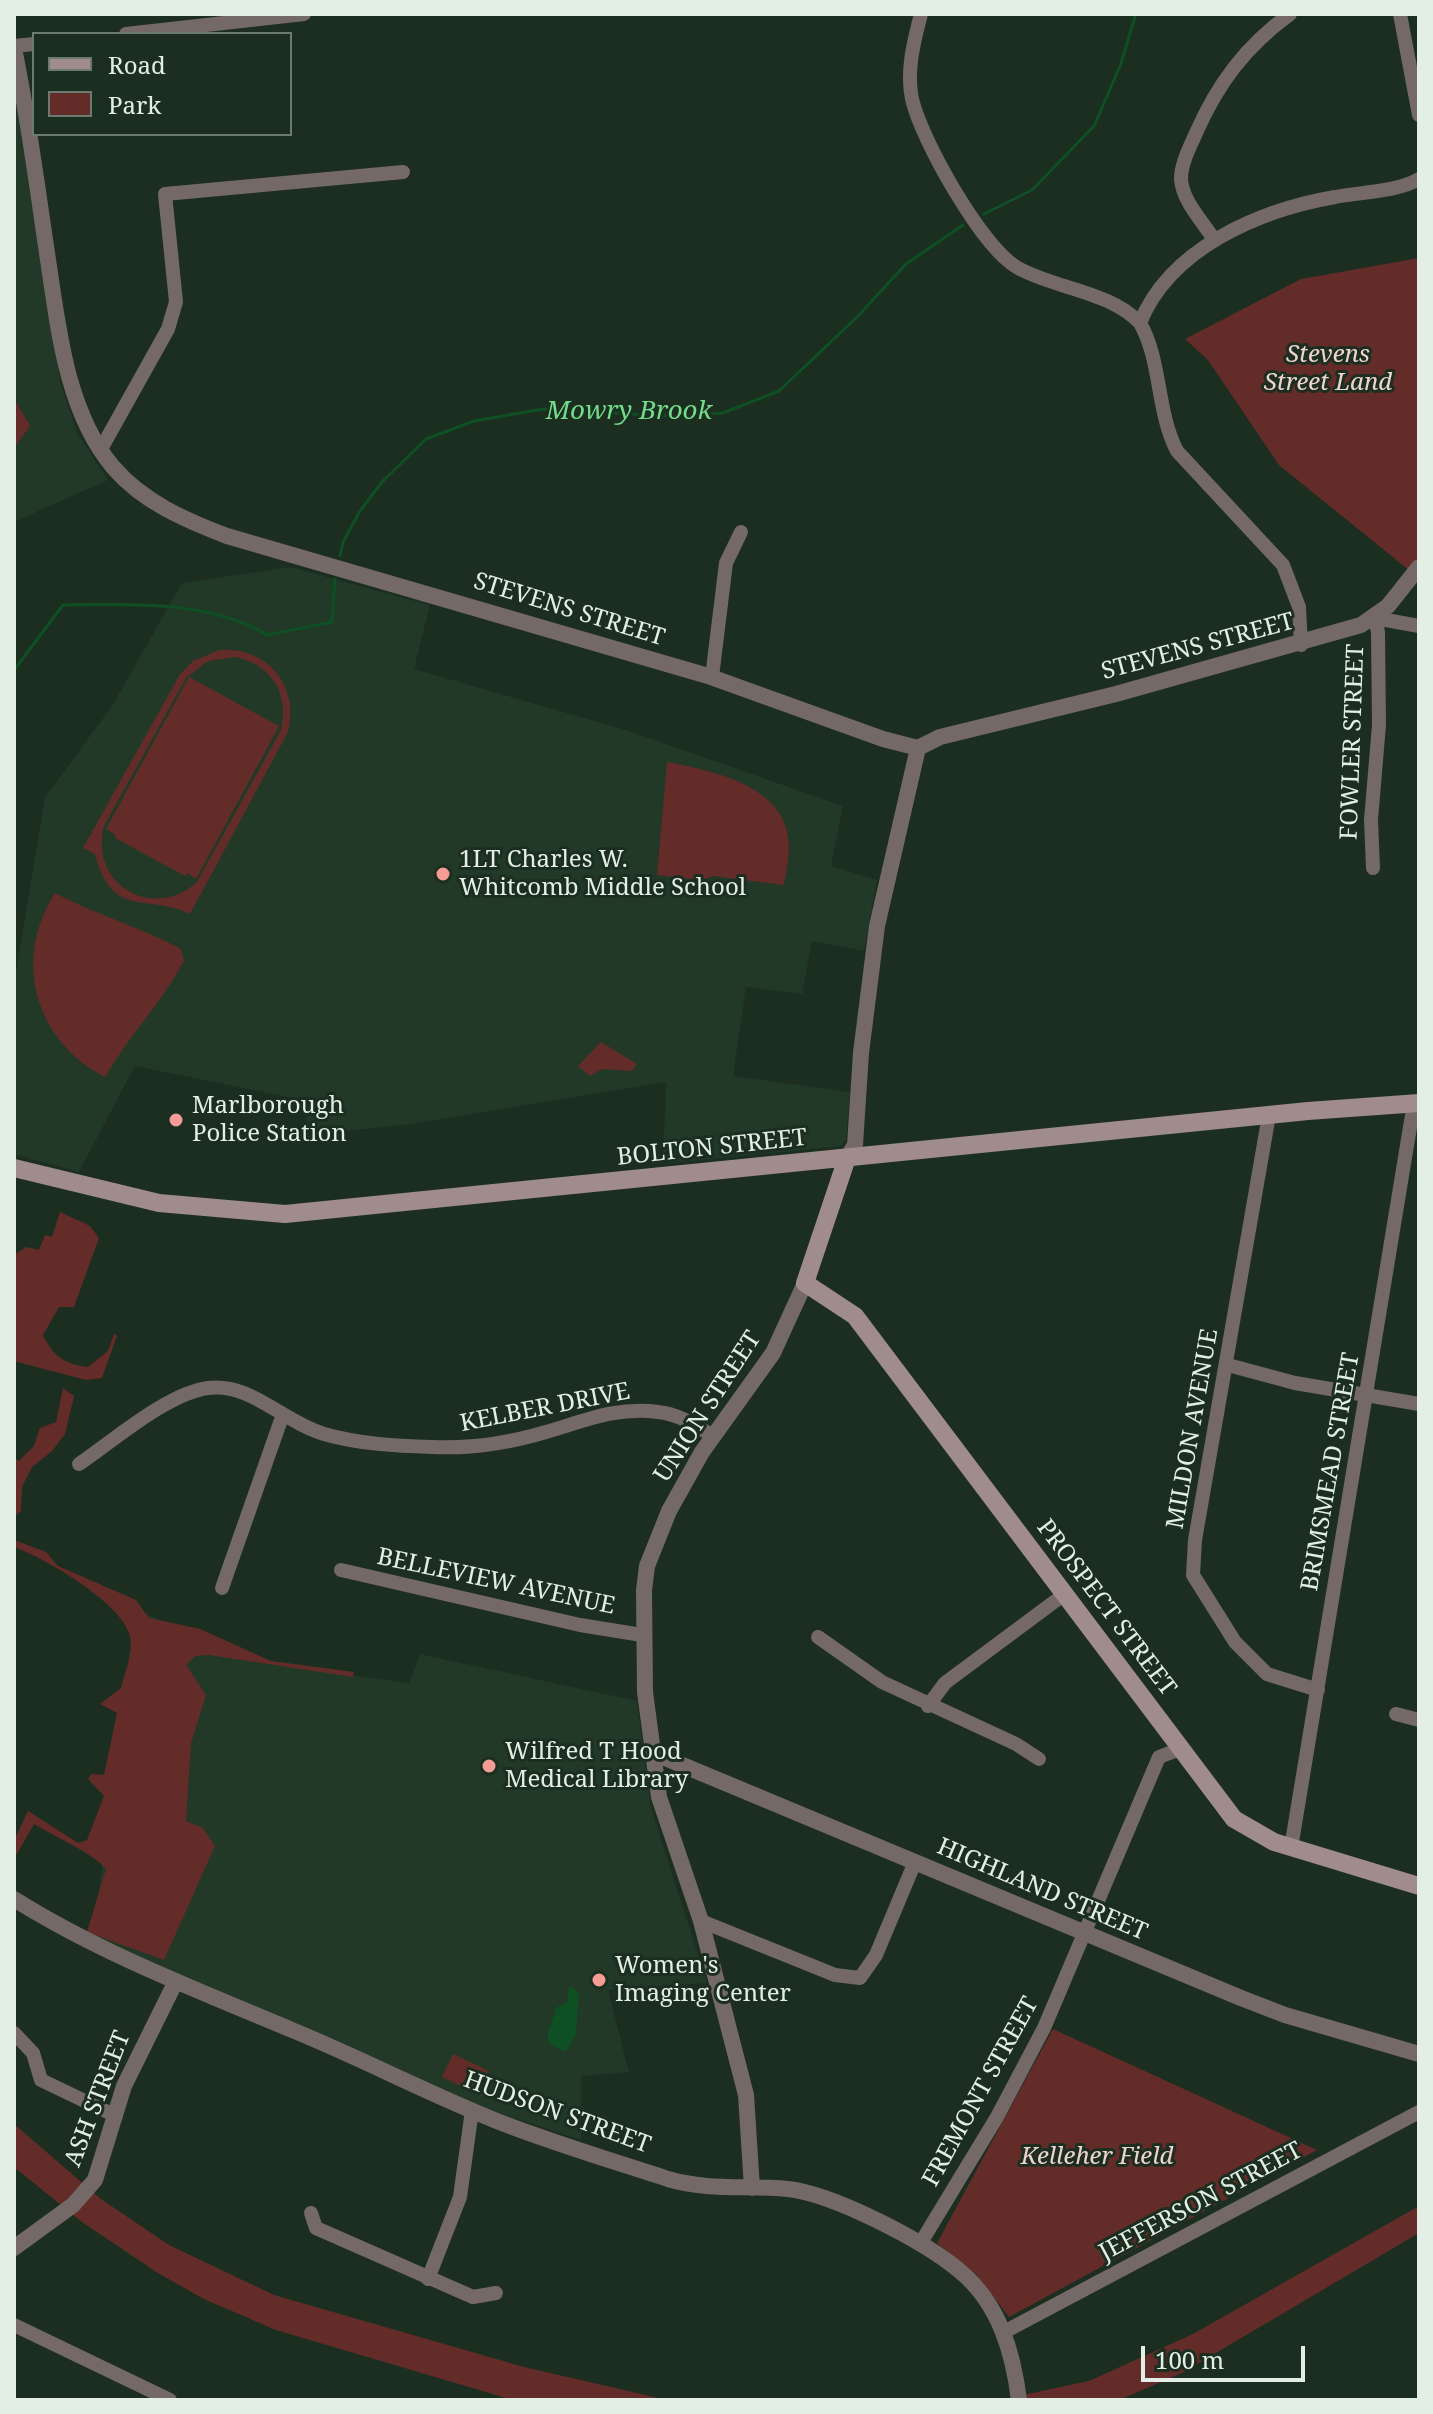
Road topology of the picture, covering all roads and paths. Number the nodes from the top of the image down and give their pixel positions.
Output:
1 (304, 14) edge
2 (921, 14) edge
3 (1290, 14) edge
4 (1400, 14) edge
5 (207, 20) edge
6 (138, 32) edge
7 (14, 47) edge
8 (1419, 115) edge
9 (403, 172) dead end
10 (1419, 179) edge
11 (1213, 238) junction
12 (1140, 323) junction
13 (101, 449) junction
14 (741, 532) dead end
15 (1419, 567) edge
16 (1375, 618) junction
17 (1419, 626) edge
18 (1301, 645) junction
19 (712, 677) junction
20 (918, 748) junction
21 (1373, 868) dead end
22 (1417, 1103) edge
23 (1269, 1115) junction
24 (847, 1158) junction
25 (14, 1168) edge
26 (805, 1283) junction
27 (1228, 1365) junction
28 (1367, 1396) junction
29 (1419, 1404) edge
30 (282, 1417) junction
31 (713, 1436) junction
32 (79, 1464) dead end
33 (341, 1570) dead end
34 (222, 1588) dead end
35 (1066, 1593) junction
36 (642, 1635) junction
37 (818, 1637) dead end
38 (1318, 1690) junction
39 (928, 1706) junction
40 (1396, 1714) dead end
41 (1419, 1720) edge
42 (1180, 1749) junction
43 (651, 1752) junction
44 (1039, 1759) dead end
45 (1291, 1848) junction
46 (915, 1862) junction
47 (1419, 1886) edge
48 (14, 1899) edge
49 (701, 1921) junction
50 (1083, 1935) junction
51 (175, 1983) junction
52 (14, 2033) edge
53 (1419, 2054) edge
54 (472, 2110) junction
55 (1419, 2112) edge
56 (116, 2116) junction
57 (752, 2188) junction
58 (311, 2213) dead end
59 (920, 2244) junction
60 (14, 2248) edge
61 (428, 2279) junction
62 (496, 2293) dead end
63 (14, 2325) edge
64 (1004, 2332) junction
65 (170, 2400) edge
66 (1019, 2400) edge

1 - 5 street
2 - 12 street
3 - 11 street
4 - 8 street
5 - 6 street
7 - 13 street, STEVENS STREET
9 - 13 street
10 - 11 street
11 - 12 street
12 - 18 street
13 - 19 street, STEVENS STREET
14 - 19 street
15 - 16 street, STEVENS STREET
16 - 17 street
16 - 18 street, STEVENS STREET
16 - 21 street, FOWLER STREET
18 - 20 street, STEVENS STREET
19 - 20 street, STEVENS STREET
20 - 24 street, UNION STREET
22 - 23 main road, BOLTON STREET
22 - 28 street, BRIMSMEAD STREET
23 - 24 main road, BOLTON STREET
23 - 27 street, MILDON AVENUE
24 - 25 main road, BOLTON STREET
24 - 26 main road, UNION STREET
26 - 31 street, UNION STREET
26 - 35 main road, PROSPECT STREET
27 - 28 street
27 - 38 street, MILDON AVENUE
28 - 29 street
28 - 38 street, BRIMSMEAD STREET
30 - 31 street, KELBER DRIVE
30 - 32 street, KELBER DRIVE
30 - 34 street
31 - 36 street, UNION STREET
33 - 36 street, BELLEVIEW AVENUE
35 - 39 street
35 - 42 main road, PROSPECT STREET
36 - 43 street, UNION STREET
37 - 39 street
38 - 45 street, BRIMSMEAD STREET
39 - 44 street
40 - 41 street
42 - 45 main road, PROSPECT STREET
42 - 50 street, FREMONT STREET
43 - 46 street, HIGHLAND STREET
43 - 49 street, UNION STREET
45 - 47 main road, PROSPECT STREET
46 - 49 street
46 - 50 street, HIGHLAND STREET
48 - 51 street, HUDSON STREET
49 - 57 street, UNION STREET
50 - 53 street, HIGHLAND STREET
50 - 59 street, FREMONT STREET
51 - 54 street, HUDSON STREET
51 - 56 street, ASH STREET
52 - 56 street
54 - 57 street, HUDSON STREET
54 - 61 street
55 - 64 street, JEFFERSON STREET
56 - 60 street, ASH STREET
57 - 59 street, HUDSON STREET
58 - 61 street
59 - 64 street, HUDSON STREET
61 - 62 street
63 - 65 street
64 - 66 street, HUDSON STREET

